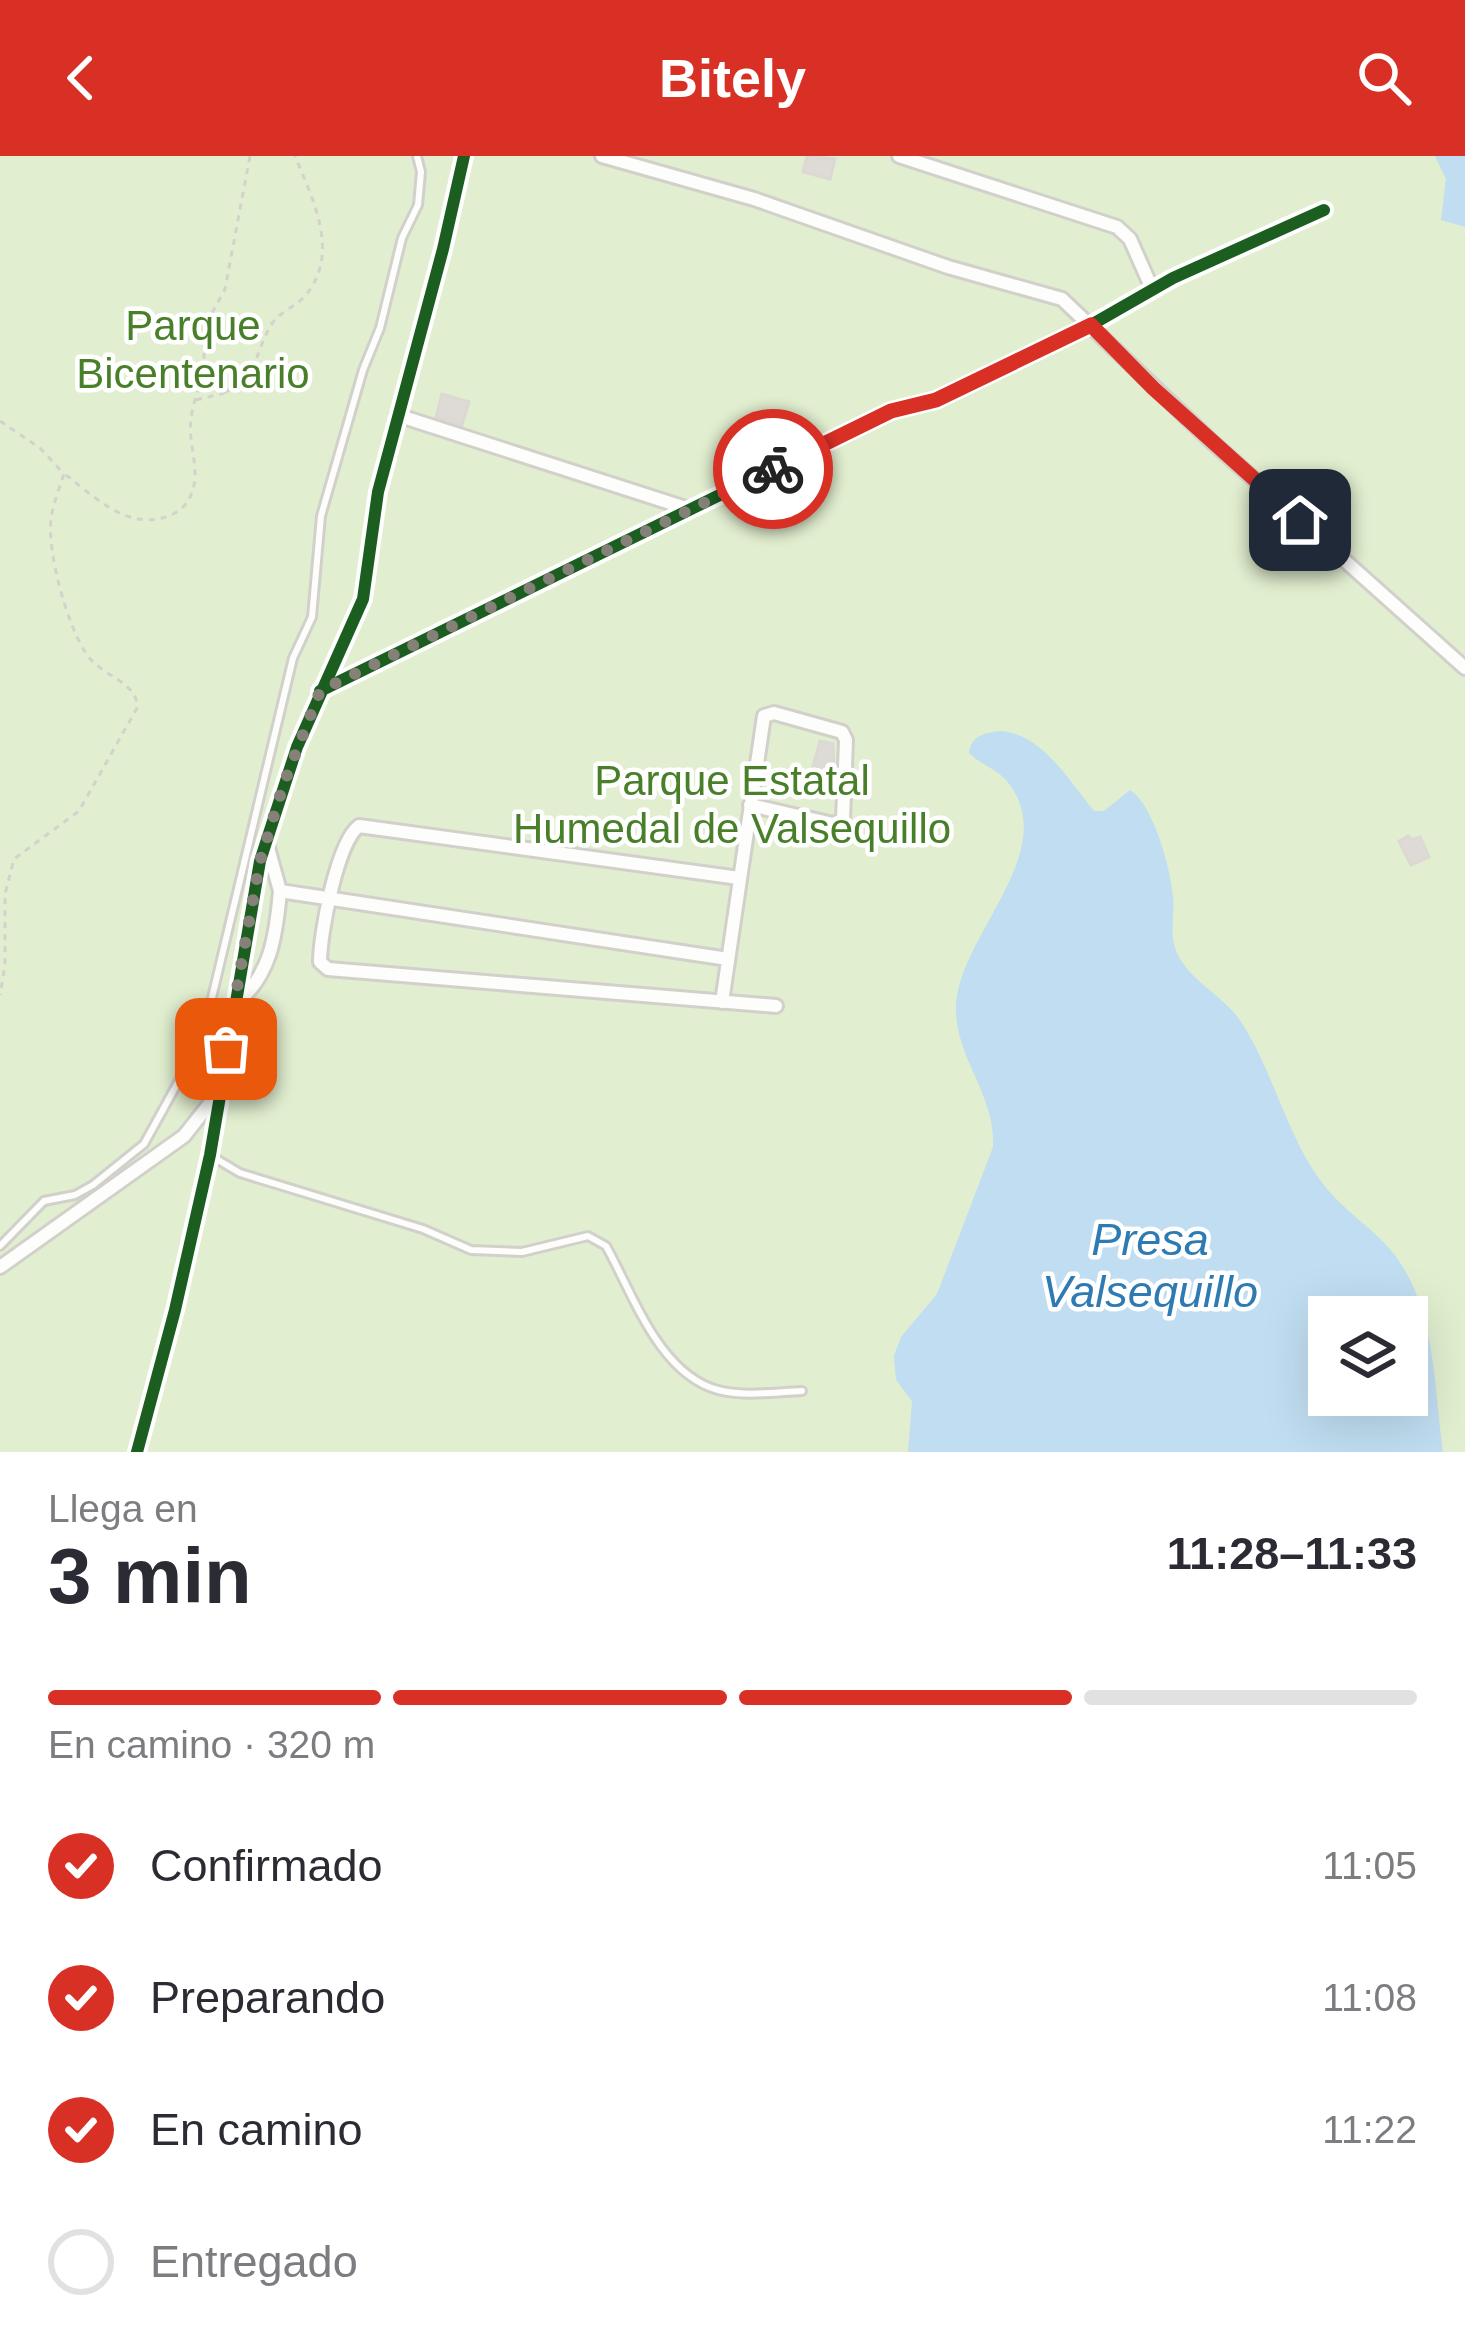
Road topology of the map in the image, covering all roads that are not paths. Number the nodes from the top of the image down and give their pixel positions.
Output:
1 (417, 156) edge
2 (464, 156) edge
3 (602, 156) edge
4 (899, 156) edge
5 (1324, 210) dead end
6 (1153, 291) junction
7 (1091, 325) junction
8 (397, 415) junction
9 (692, 510) junction
10 (1465, 668) edge
11 (320, 691) junction
12 (749, 805) junction
13 (266, 842) junction
14 (739, 878) junction
15 (280, 891) junction
16 (330, 900) junction
17 (728, 959) junction
18 (722, 1002) junction
19 (233, 1006) junction
20 (776, 1006) dead end
21 (218, 1093) junction
22 (210, 1155) junction
23 (0, 1246) edge
24 (0, 1267) edge
25 (802, 1391) dead end
26 (136, 1452) edge

1 - 23 lane
2 - 8 street
3 - 7 street
4 - 6 street
5 - 6 street
6 - 7 street
7 - 9 street
7 - 10 street
8 - 9 street
8 - 11 street
9 - 11 street
11 - 13 street
12 - 12 street
12 - 14 street
13 - 15 street
13 - 19 street
14 - 16 street
14 - 17 street
15 - 16 street
15 - 19 street
16 - 17 street
16 - 18 street
17 - 18 street
18 - 20 street
19 - 21 street
21 - 22 street
21 - 24 street
22 - 25 lane
22 - 26 street

